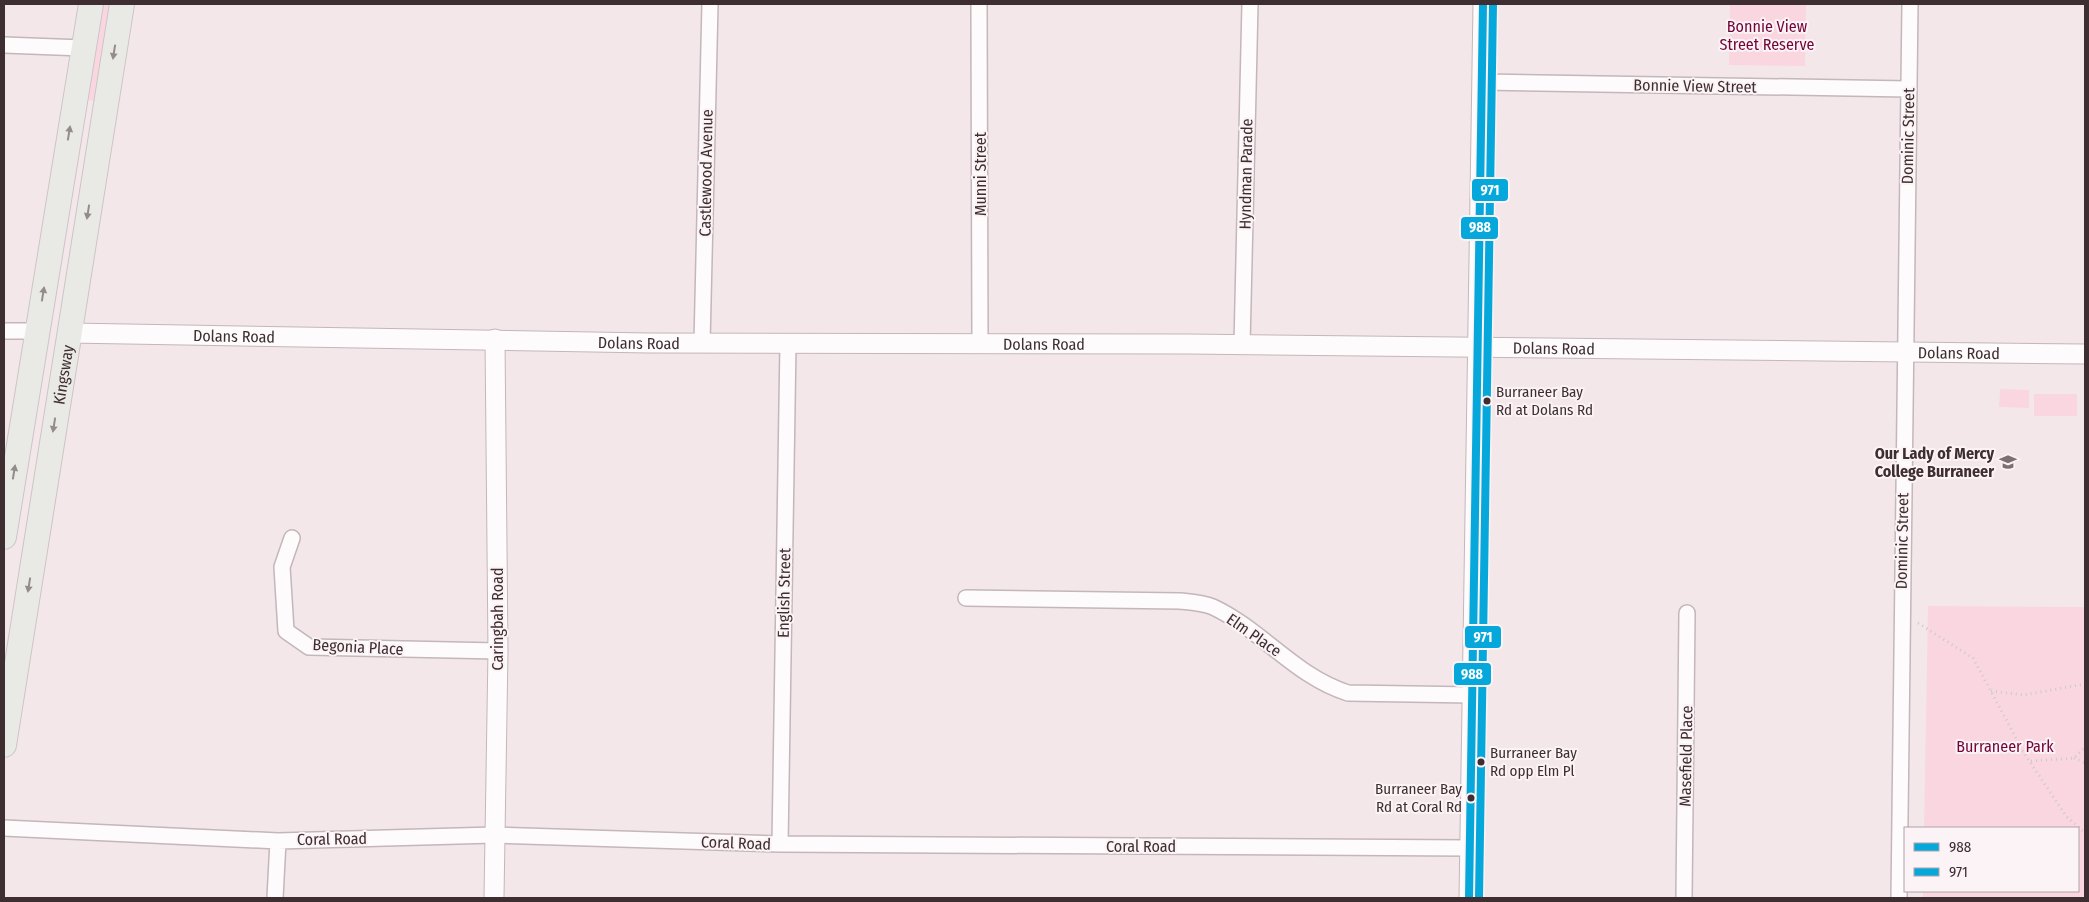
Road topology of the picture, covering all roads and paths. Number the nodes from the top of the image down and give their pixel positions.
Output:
1 (91, 4) edge
2 (122, 4) edge
3 (710, 4) edge
4 (979, 4) edge
5 (1250, 4) edge
6 (1483, 4) edge
7 (1910, 4) edge
8 (4, 45) edge
9 (84, 48) junction
10 (1482, 82) junction
11 (1909, 89) junction
12 (4, 331) edge
13 (37, 331) junction
14 (68, 333) junction
15 (495, 339) junction
16 (702, 343) junction
17 (788, 343) junction
18 (980, 344) junction
19 (1242, 345) junction
20 (1478, 349) junction
21 (1905, 353) junction
22 (2085, 354) edge
23 (4, 537) edge
24 (292, 538) dead end
25 (966, 598) dead end
26 (1687, 613) dead end
27 (1902, 613) junction
28 (498, 651) junction
29 (2085, 684) edge
30 (1991, 691) junction
31 (1473, 695) junction
32 (4, 745) edge
33 (2085, 747) edge
34 (2074, 758) junction
35 (2030, 762) junction
36 (2085, 763) edge
37 (2078, 827) edge
38 (4, 828) edge
39 (494, 835) junction
40 (278, 841) junction
41 (780, 844) junction
42 (1470, 848) junction
43 (275, 898) edge
44 (494, 898) edge
45 (1469, 898) edge
46 (1684, 898) edge
47 (1899, 898) edge

1 - 9 main road, Kingsway
2 -> 14 main road, Kingsway
3 - 16 street, Castlewood Avenue
4 - 18 street, Munni Street
5 - 19 street, Hyndman Parade
6 - 10 street
7 - 11 street, Dominic Street
8 - 9 street
13 -> 9 main road, Kingsway
10 - 11 street, Bonnie View Street
10 - 20 street
11 - 21 street, Dominic Street
12 - 13 street, Dolans Road
13 - 14 main road, Dolans Road
23 -> 13 main road, Kingsway
14 - 15 street, Dolans Road
14 -> 32 main road, Kingsway
15 - 16 street, Dolans Road
15 - 28 street, Caringbah Road
16 - 17 street, Dolans Road
17 - 18 street, Dolans Road
17 - 41 street, English Street
18 - 19 street, Dolans Road
19 - 20 street, Dolans Road
20 - 21 street, Dolans Road
20 - 31 street
21 - 22 street, Dolans Road
21 - 27 street, Dominic Street
24 - 28 street, Begonia Place
25 - 31 street, Elm Place
26 - 46 street, Masefield Place
27 - 30 path
27 - 47 street, Dominic Street
28 - 39 street, Caringbah Road
29 - 30 path
30 - 35 path
31 - 42 street
33 - 34 path
34 - 35 path
34 - 36 path
35 - 37 path
38 - 40 street, Coral Road
39 - 40 street, Coral Road
39 - 41 street, Coral Road
39 - 44 street, Caringbah Road
40 - 43 street
41 - 42 street, Coral Road
42 - 45 street

